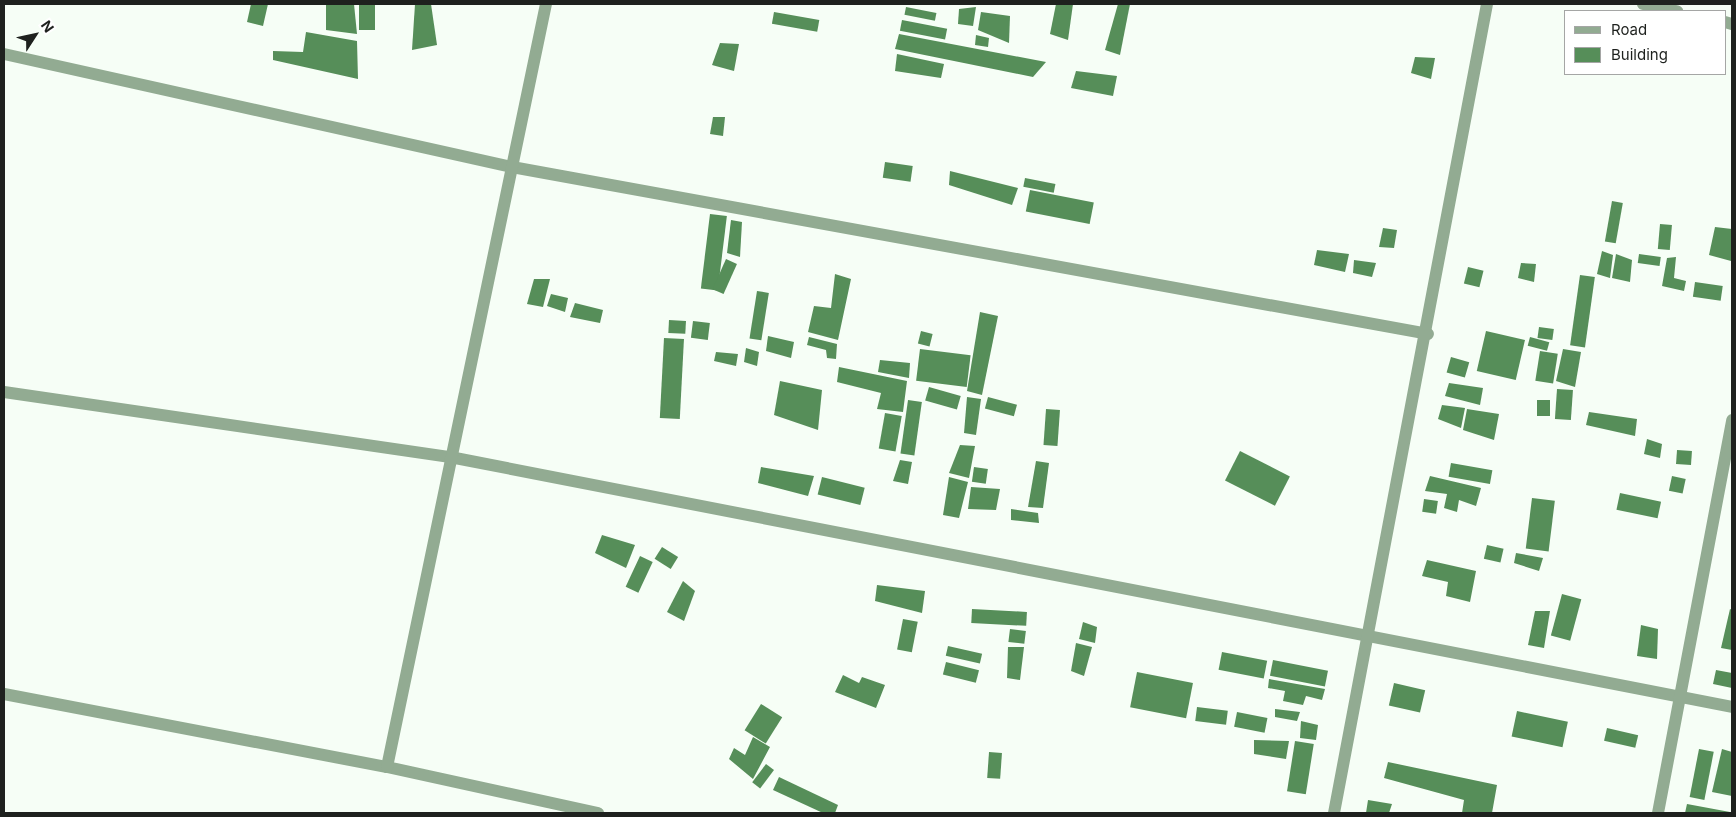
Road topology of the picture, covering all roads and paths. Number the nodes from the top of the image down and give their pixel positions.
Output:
1 (546, 4) edge
2 (1487, 4) edge
3 (1643, 4) edge
4 (1671, 10) edge
5 (4, 54) edge
6 (512, 167) junction
7 (1428, 334) junction
8 (4, 392) edge
9 (1732, 420) edge
10 (450, 456) junction
11 (1370, 635) junction
12 (4, 694) edge
13 (1681, 697) junction
14 (1732, 706) edge
15 (386, 767) junction
16 (598, 813) edge
17 (1334, 813) edge
18 (1658, 813) edge

1 - 6 street
2 - 7 street
3 - 4 street
5 - 6 street
6 - 7 street
6 - 10 street
7 - 11 street
8 - 10 street
9 - 13 street
10 - 11 street
10 - 15 street
11 - 13 street
11 - 17 street
12 - 15 street
13 - 14 street
13 - 18 street
15 - 16 street

